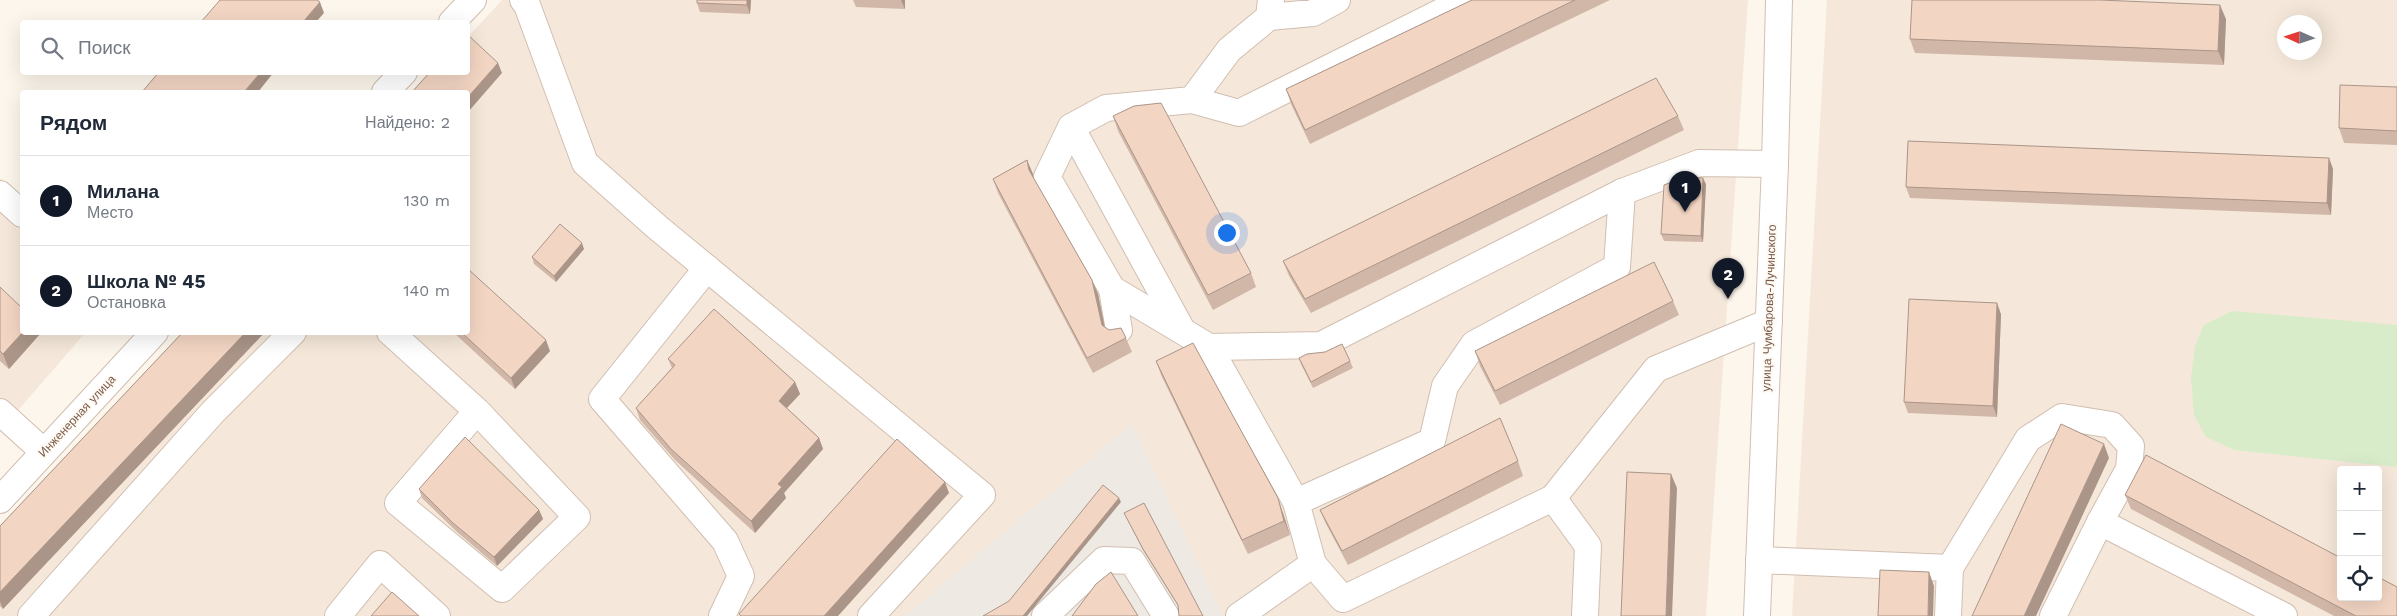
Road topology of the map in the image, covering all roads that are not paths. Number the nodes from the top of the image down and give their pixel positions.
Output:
1 (473, 0) edge
2 (523, 0) edge
3 (1337, 0) edge
4 (1465, 0) edge
5 (1779, 0) edge
6 (1270, 8) edge
7 (454, 20) edge
8 (401, 75) edge
9 (387, 90) edge
10 (1192, 100) junction
11 (1071, 127) junction
12 (1775, 164) junction
13 (1622, 192) junction
14 (0, 194) edge
15 (20, 212) edge
16 (706, 268) junction
17 (1112, 288) junction
18 (1769, 322) junction
19 (1119, 330) edge
20 (1183, 331) junction
21 (152, 335) edge
22 (291, 335) edge
23 (393, 335) edge
24 (1209, 347) junction
25 (477, 411) junction
26 (0, 412) edge
27 (44, 452) junction
28 (1552, 498) junction
29 (0, 500) edge
30 (1296, 502) junction
31 (2100, 522) junction
32 (1760, 560) junction
33 (1313, 564) junction
34 (1950, 568) junction
35 (31, 616) edge
36 (338, 616) edge
37 (437, 616) edge
38 (722, 616) edge
39 (871, 616) edge
40 (1045, 616) edge
41 (1166, 616) edge
42 (1239, 616) edge
43 (1585, 616) edge
44 (1757, 616) edge
45 (1948, 616) edge
46 (2053, 616) edge
47 (2284, 616) edge

1 - 7 street
2 - 16 street
3 - 6 street
4 - 10 street
5 - 12 street, улица Чумбарова-Лучинского
6 - 10 street
8 - 9 street
10 - 11 street
11 - 17 street
11 - 20 street
12 - 13 street
12 - 18 street, улица Чумбарова-Лучинского
13 - 24 street
13 - 30 street
14 - 15 street
16 - 38 street
16 - 39 street
17 - 19 street
17 - 20 street
18 - 28 street
18 - 32 street, улица Чумбарова-Лучинского
20 - 24 street
21 - 27 street, Инженерная улица
22 - 35 street
23 - 25 street
24 - 30 street
25 - 25 street
26 - 27 street
27 - 29 street, Инженерная улица
28 - 33 street
28 - 43 street
30 - 33 street
31 - 34 street
31 - 46 street
31 - 47 street
32 - 34 street
32 - 44 street, улица Чумбарова-Лучинского
33 - 42 street
34 - 45 street
36 - 37 street
40 - 41 street

